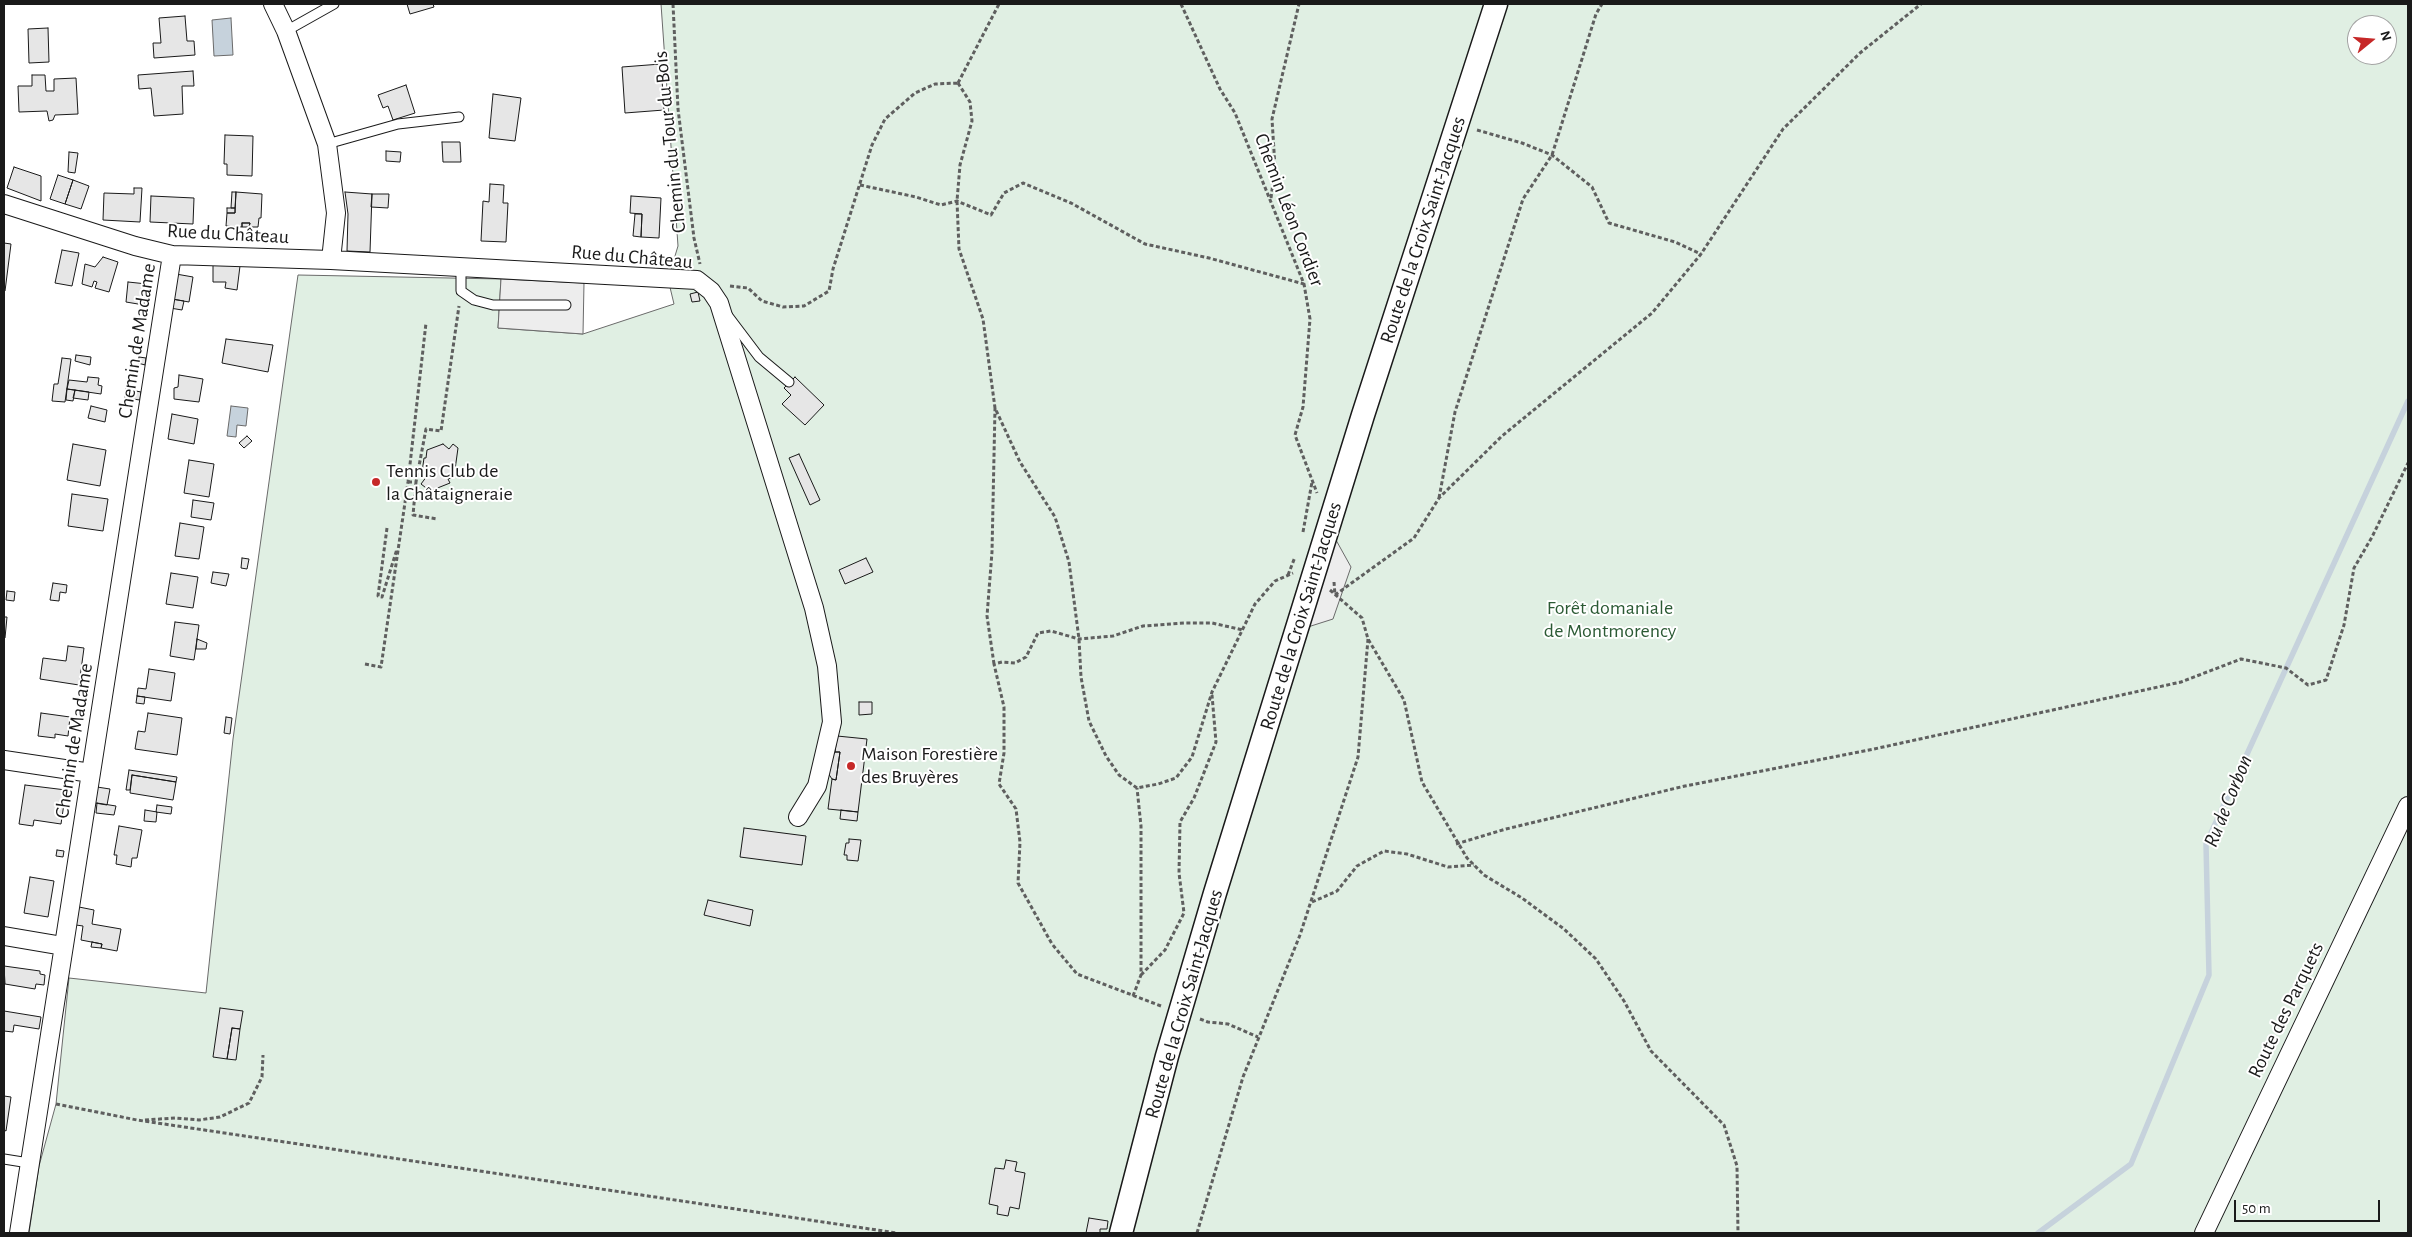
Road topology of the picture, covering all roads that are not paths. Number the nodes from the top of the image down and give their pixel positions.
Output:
1 (273, 4) edge
2 (334, 4) edge
3 (1496, 4) edge
4 (286, 31) junction
5 (460, 117) dead end
6 (327, 144) junction
7 (4, 204) edge
8 (172, 255) junction
9 (331, 260) junction
10 (461, 267) junction
11 (719, 303) junction
12 (566, 304) dead end
13 (790, 382) dead end
14 (4, 760) edge
15 (91, 773) junction
16 (2408, 806) edge
17 (798, 818) dead end
18 (4, 936) edge
19 (63, 946) junction
20 (4, 1159) edge
21 (29, 1164) junction
22 (19, 1233) edge
23 (1121, 1233) edge
24 (2204, 1233) edge

1 - 4 street
2 - 4 lane
3 - 23 street, Route de la Croix Saint-Jacques
4 - 6 street
5 - 6 lane
6 - 9 street
7 - 8 street, Rue du Château
8 - 9 street, Rue du Château
8 - 15 street, Chemin de Madame
9 - 10 street, Rue du Château
10 - 11 street, Rue du Château
10 - 12 lane
11 - 13 lane
11 - 17 street, Rue du Château
14 - 15 street
15 - 19 street, Chemin de Madame
16 - 24 street, Route des Parquets
18 - 19 street
19 - 21 street, Chemin de Madame
20 - 21 lane
21 - 22 street, Chemin de Madame

